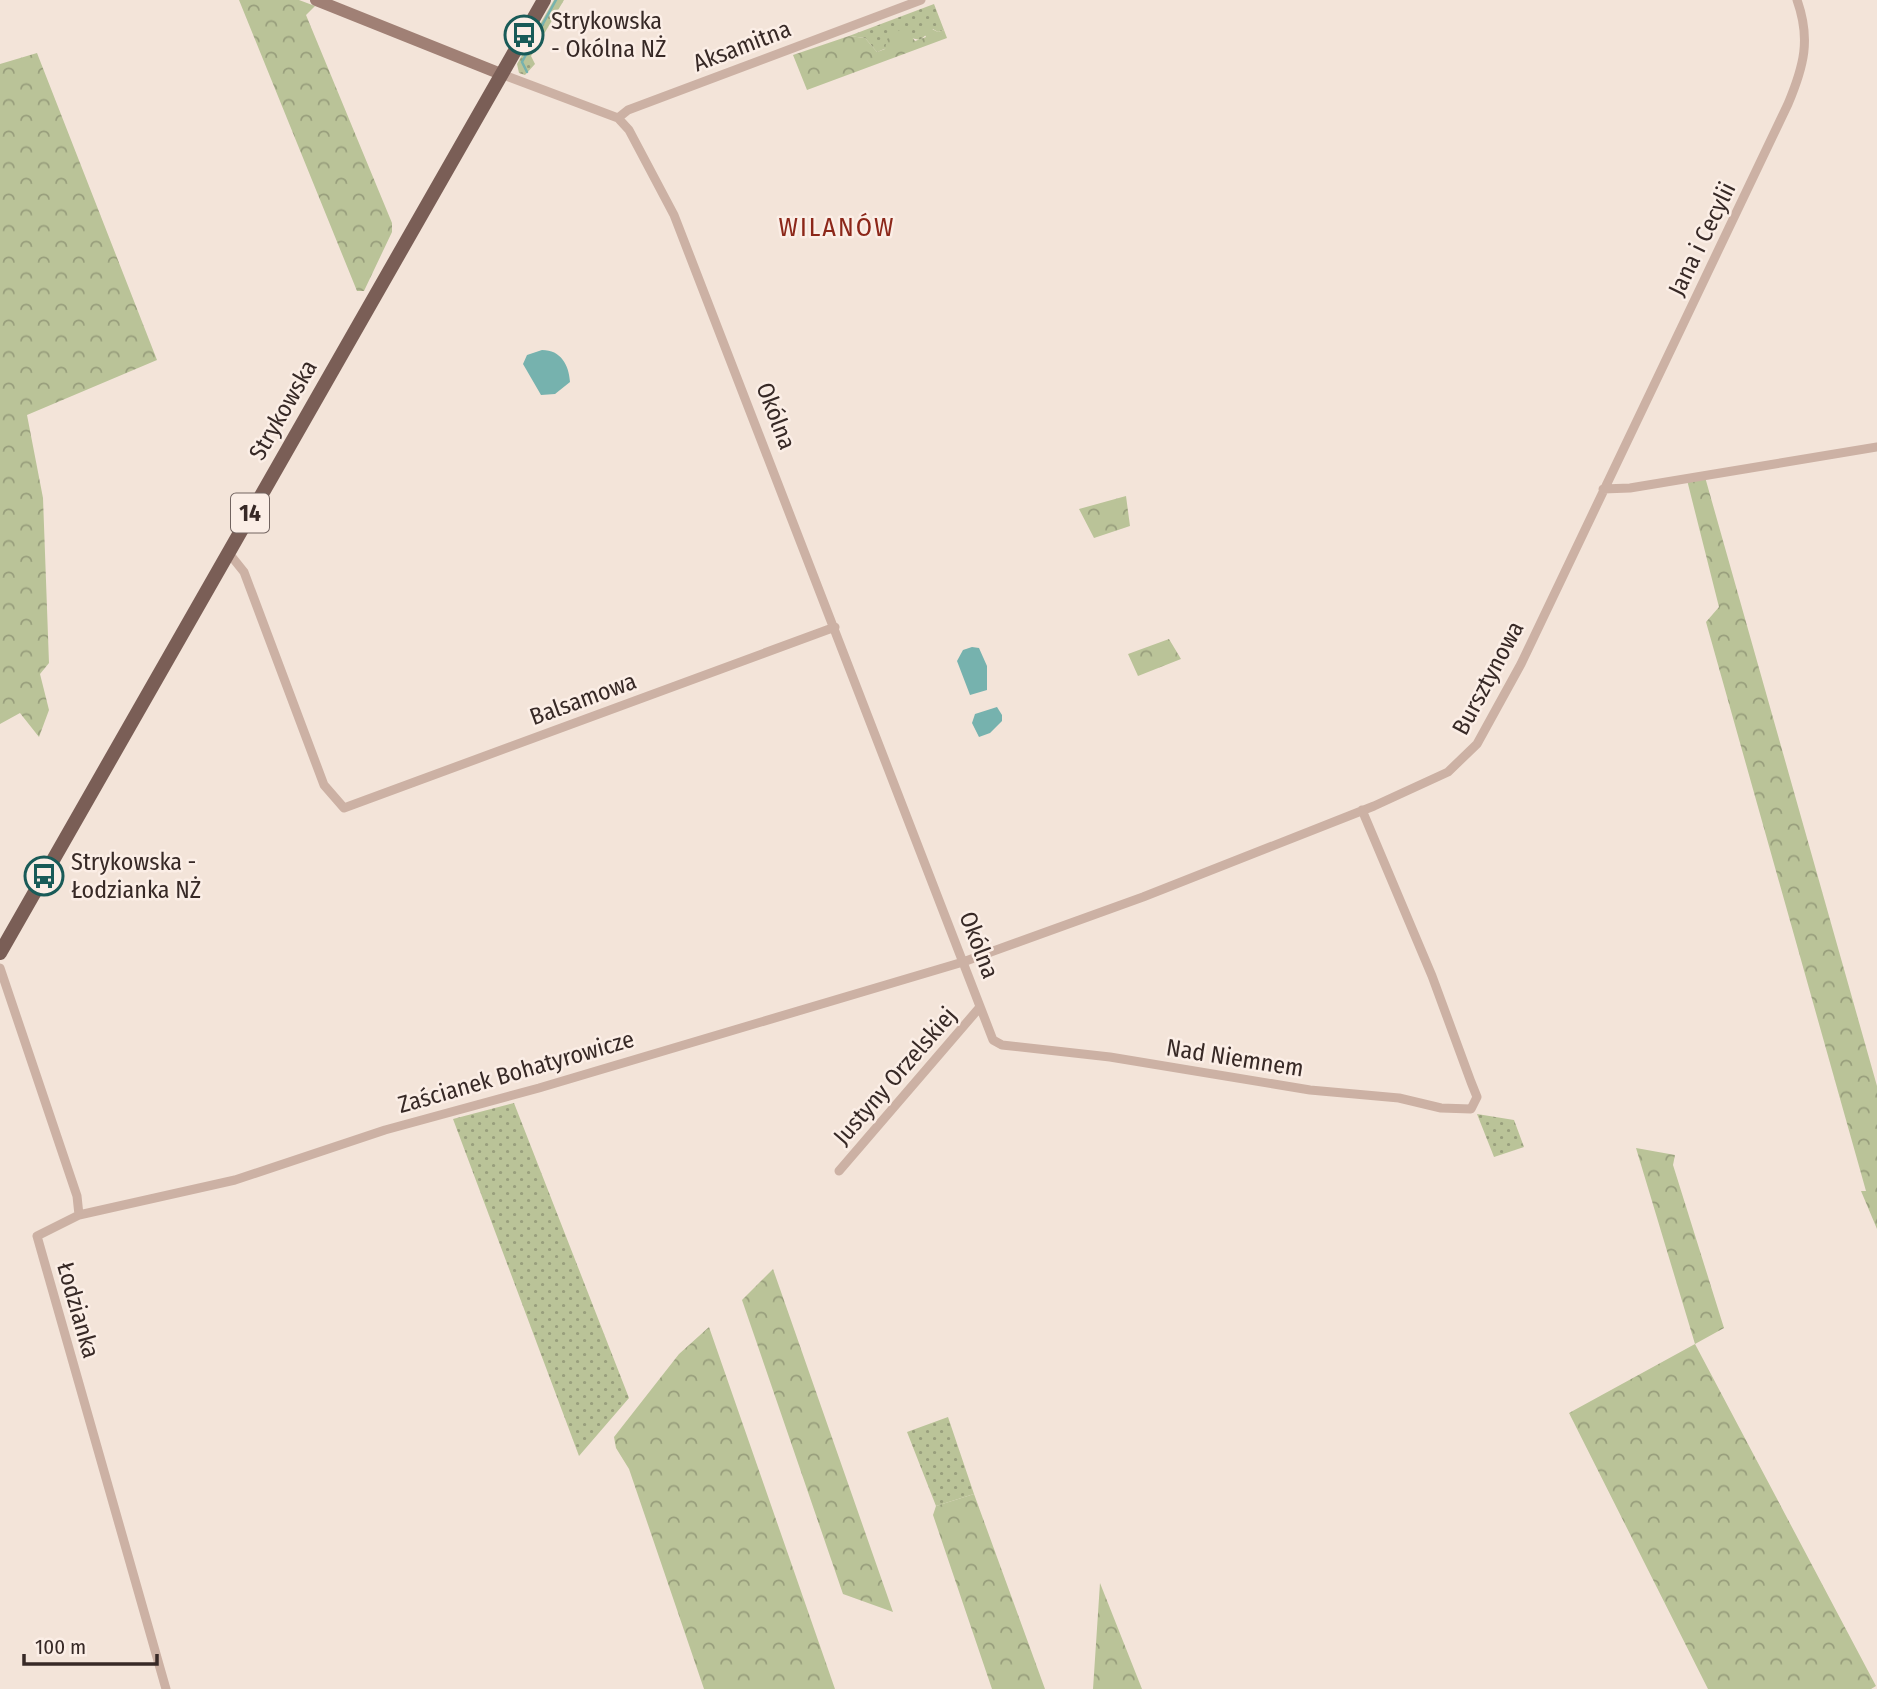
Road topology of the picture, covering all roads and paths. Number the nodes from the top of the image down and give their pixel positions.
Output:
1 (316, 0) edge
2 (544, 0) edge
3 (920, 0) edge
4 (1797, 0) edge
5 (501, 74) junction
6 (618, 118) junction
7 (1877, 447) edge
8 (1603, 489) junction
9 (228, 552) junction
10 (835, 627) junction
11 (1362, 810) junction
12 (0, 953) edge
13 (963, 962) junction
14 (0, 968) edge
15 (980, 1007) junction
16 (993, 1040) joint
17 (839, 1171) dead end
18 (79, 1215) junction
19 (166, 1689) edge

1 - 5 street
2 - 5 main road, Strykowska / 14
3 - 6 street, Aksamitna
4 - 8 street, Jana i Cecylii
5 - 6 street
5 - 9 main road, Strykowska / 14
6 - 10 street, Okólna
7 - 8 street
8 - 11 street, Bursztynowa
9 - 10 street, Balsamowa
9 - 12 main road, Strykowska / 14
10 - 13 street, Okólna
11 - 13 street, Bursztynowa
11 - 16 street, Nad Niemnem
13 - 15 street, Okólna
13 - 18 street, Zaścianek Bohatyrowicze
14 - 18 street
15 - 16 street, Okólna
15 - 17 street, Justyny Orzelskiej
18 - 19 street, Łodzianka

